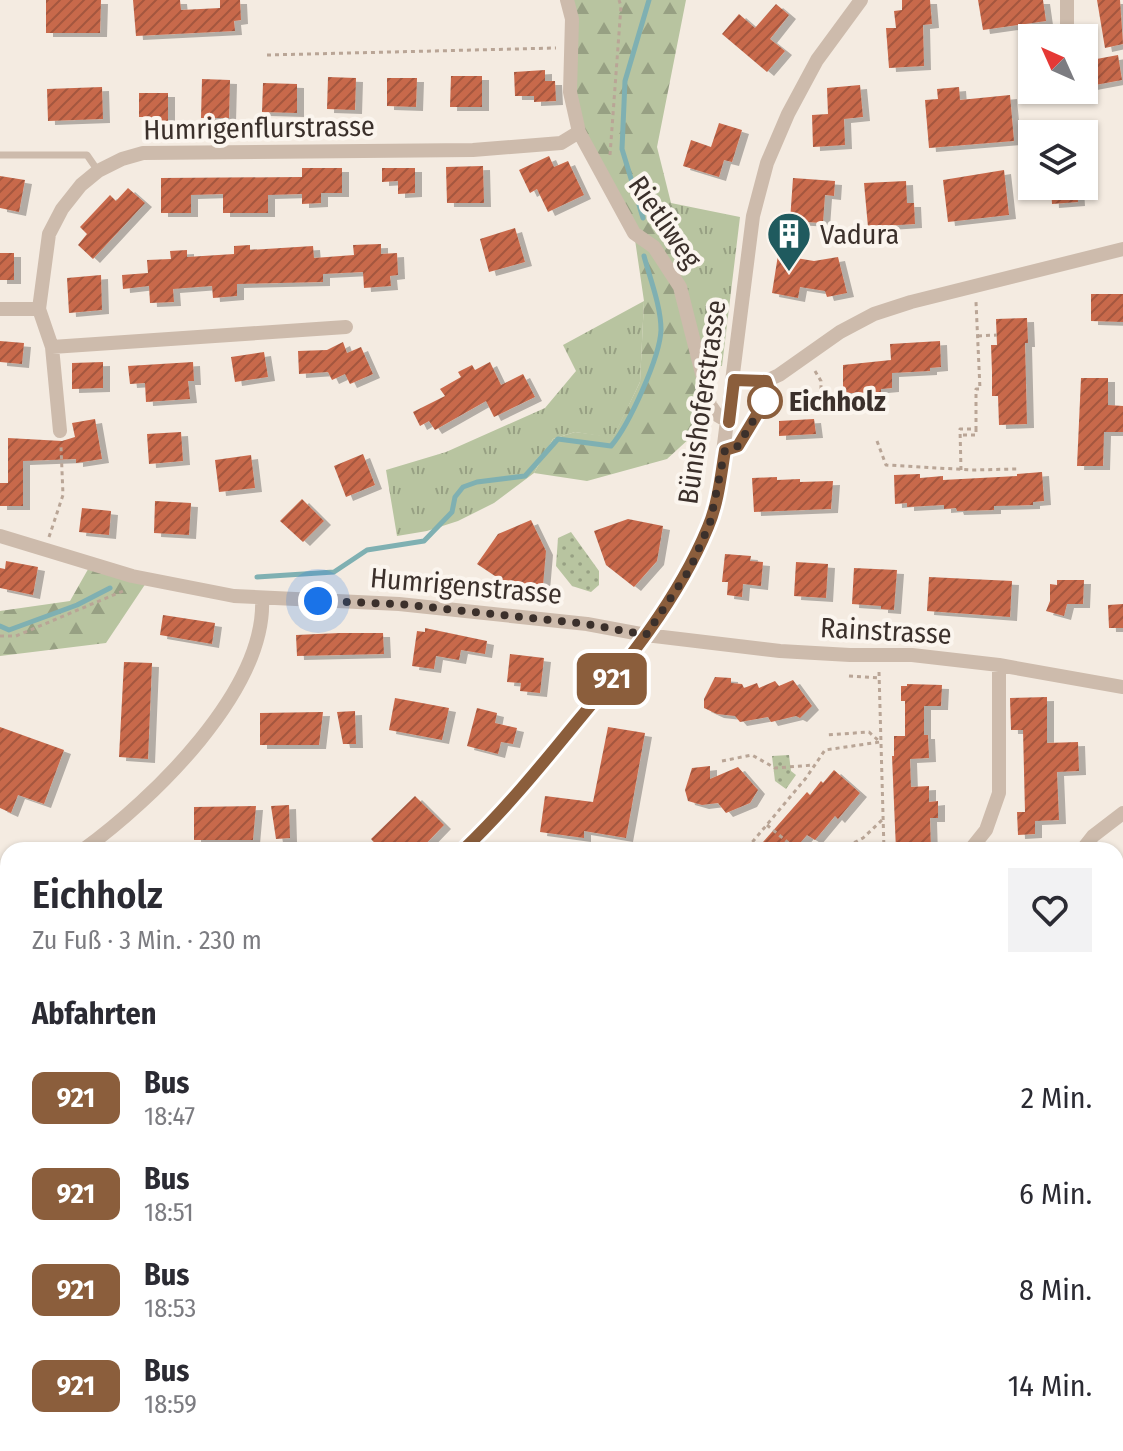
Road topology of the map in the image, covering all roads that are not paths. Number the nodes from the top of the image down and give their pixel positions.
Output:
1 (567, 0) edge
2 (861, 0) edge
3 (1067, 0) edge
4 (1067, 24) edge
5 (579, 132) junction
6 (0, 155) edge
7 (98, 171) junction
8 (1123, 249) edge
9 (0, 309) edge
10 (39, 309) junction
11 (346, 327) dead end
12 (52, 347) junction
13 (734, 380) junction
14 (766, 381) junction
15 (729, 422) junction
16 (60, 431) road end
17 (731, 448) junction
18 (0, 536) edge
19 (262, 598) junction
20 (646, 635) junction
21 (999, 665) junction
22 (1123, 687) edge
23 (1123, 813) edge
24 (92, 842) edge
25 (471, 842) edge
26 (976, 842) edge
27 (1088, 842) edge

1 - 5 street, Rietliweg
2 - 13 street, Bünishoferstrasse
3 - 4 street
5 - 7 street, Humrigenflurstrasse
5 - 15 street, Rietliweg
6 - 7 lane
7 - 10 street, Humrigenflurstrasse
8 - 14 street
9 - 10 street
10 - 12 street, Humrigenflurstrasse
11 - 12 street
12 - 16 street, Humrigenflurstrasse
13 - 14 street
13 - 15 street, Bünishoferstrasse
14 - 17 lane
15 - 17 street, Bünishoferstrasse
17 - 20 street, Bünishoferstrasse
18 - 19 street, Humrigenstrasse
19 - 20 street, Humrigenstrasse
19 - 24 street
20 - 21 street, Rainstrasse
20 - 25 street, Bünishoferstrasse
21 - 22 street, Rainstrasse
21 - 26 street
23 - 27 street

